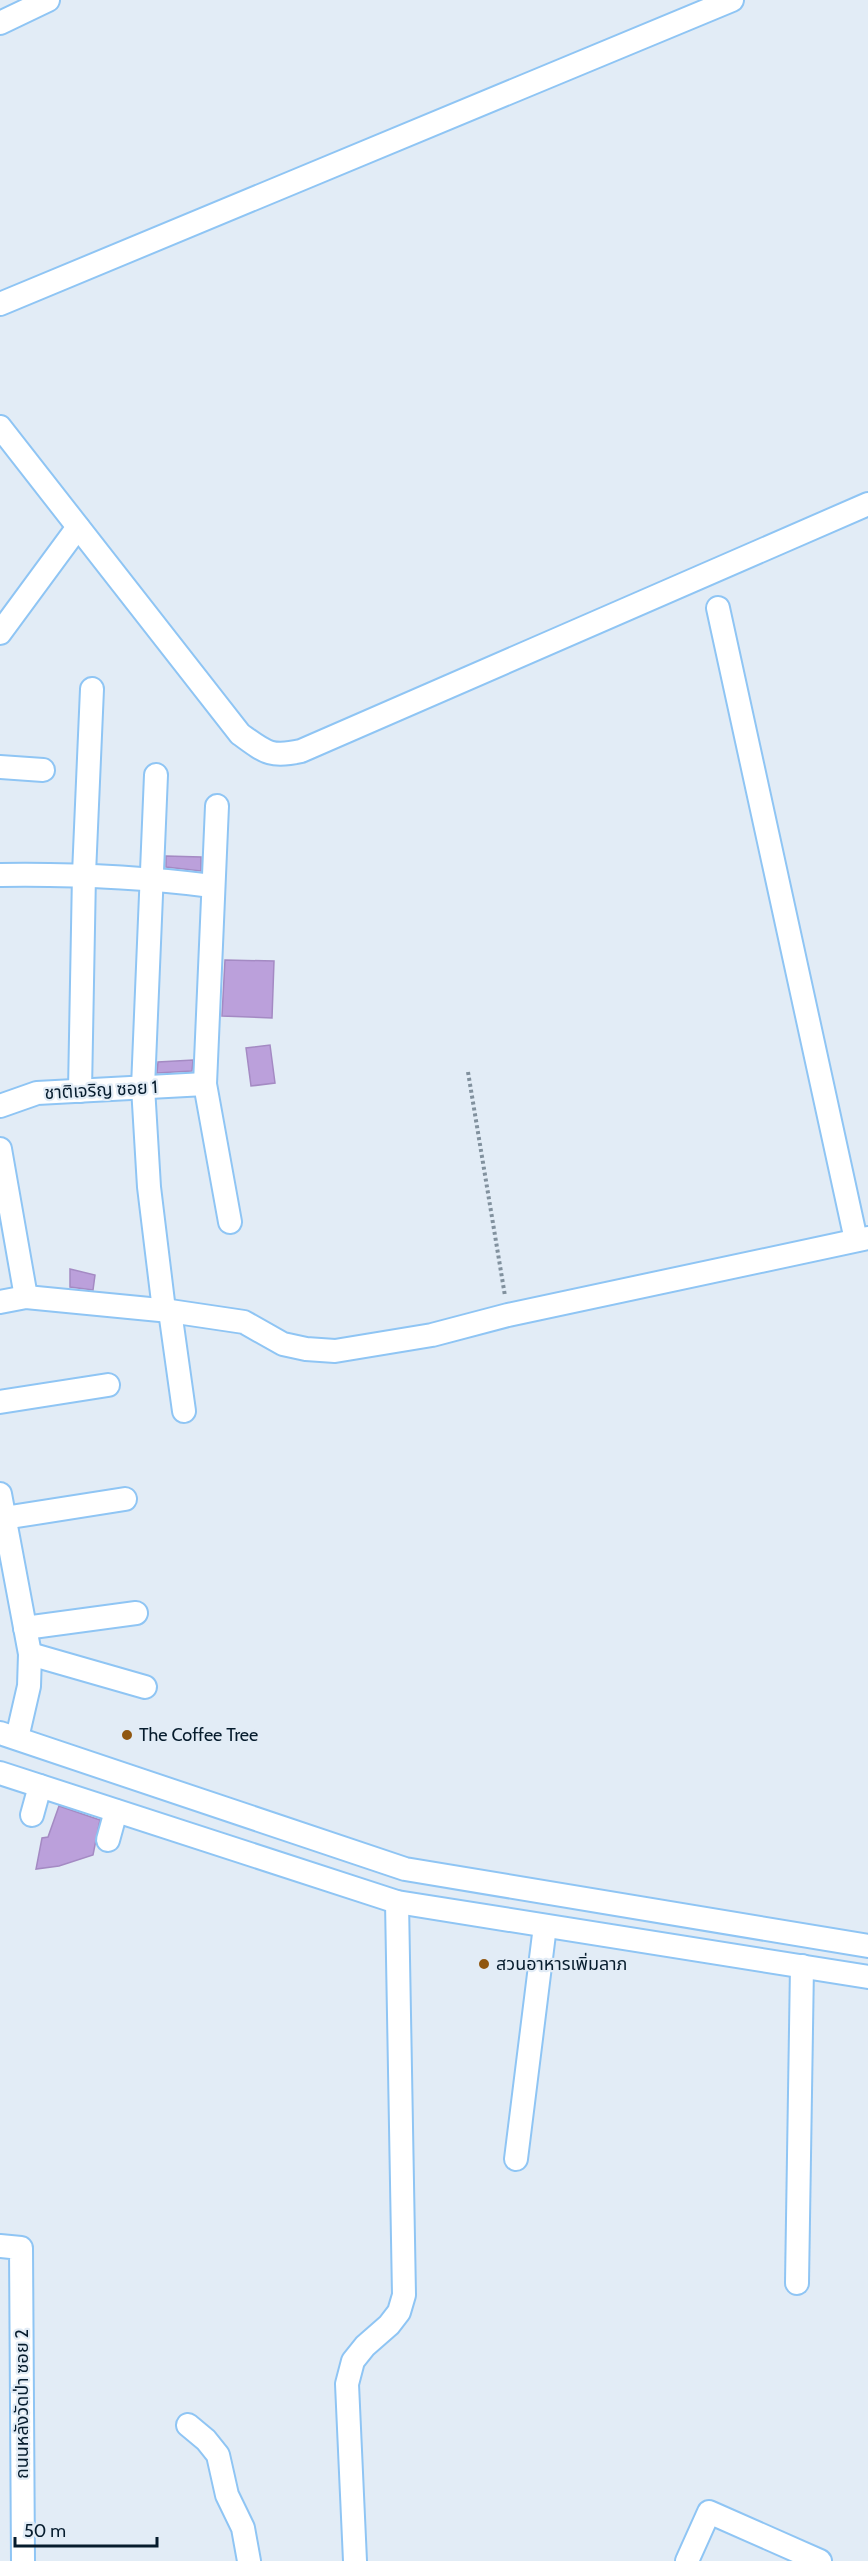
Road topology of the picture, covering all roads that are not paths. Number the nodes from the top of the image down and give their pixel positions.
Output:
1 (48, 0) edge
2 (732, 0) edge
3 (0, 23) edge
4 (0, 304) edge
5 (0, 427) edge
6 (868, 504) edge
7 (78, 527) junction
8 (718, 608) dead end
9 (0, 633) edge
10 (92, 689) dead end
11 (0, 767) edge
12 (43, 770) dead end
13 (156, 775) dead end
14 (217, 806) dead end
15 (84, 874) junction
16 (0, 875) edge
17 (153, 878) junction
18 (212, 886) junction
19 (204, 1083) junction
20 (143, 1088) junction
21 (81, 1091) junction
22 (0, 1106) edge
23 (0, 1122) edge
24 (0, 1149) edge
25 (230, 1222) dead end
26 (862, 1239) edge
27 (26, 1297) junction
28 (0, 1302) edge
29 (167, 1310) junction
30 (108, 1385) dead end
31 (0, 1402) edge
32 (184, 1411) dead end
33 (0, 1494) edge
34 (125, 1499) dead end
35 (4, 1518) junction
36 (136, 1613) dead end
37 (25, 1628) junction
38 (30, 1654) junction
39 (146, 1687) dead end
40 (9, 1735) edge
41 (0, 1773) edge
42 (40, 1786) junction
43 (116, 1811) junction
44 (32, 1815) dead end
45 (108, 1840) dead end
46 (580, 1898) junction
47 (397, 1902) junction
48 (545, 1926) junction
49 (574, 1930) junction
50 (868, 1946) edge
51 (802, 1966) junction
52 (868, 1977) edge
53 (516, 2159) dead end
54 (10, 2247) edge
55 (796, 2283) dead end
56 (188, 2425) dead end
57 (790, 2555) edge
58 (23, 2561) edge
59 (249, 2561) edge
60 (355, 2561) edge
61 (687, 2561) edge
62 (820, 2561) edge

1 - 3 street
2 - 4 street
5 - 7 street
6 - 7 street
7 - 9 street
8 - 26 street
10 - 15 street
11 - 12 street
13 - 17 street
14 - 18 street
15 - 16 street
15 - 17 street
15 - 21 street
17 - 18 street
17 - 20 street
18 - 19 street
19 - 20 street, ชาติเจริญ ซอย 1
19 - 25 street
20 - 21 street, ชาติเจริญ ซอย 1
20 - 29 street
21 - 22 street, ชาติเจริญ ซอย 1
22 - 23 street
24 - 27 street
26 - 29 street
27 - 28 street
27 - 29 street
29 - 32 street
30 - 31 street
33 - 35 street
34 - 35 street
35 - 37 street
36 - 37 street
37 - 38 street
38 - 39 street
38 - 40 street
40 - 46 street
41 - 42 street
42 - 43 street
42 - 44 street
43 - 45 street
43 - 47 street
46 - 49 street
46 - 50 street
47 - 48 street
47 - 60 street
48 - 49 street
48 - 53 street
49 - 51 street
51 - 52 street
51 - 55 street
54 - 58 street, ถนนหลังวัดป่า ซอย 2
56 - 59 street
57 - 61 street
57 - 62 street

